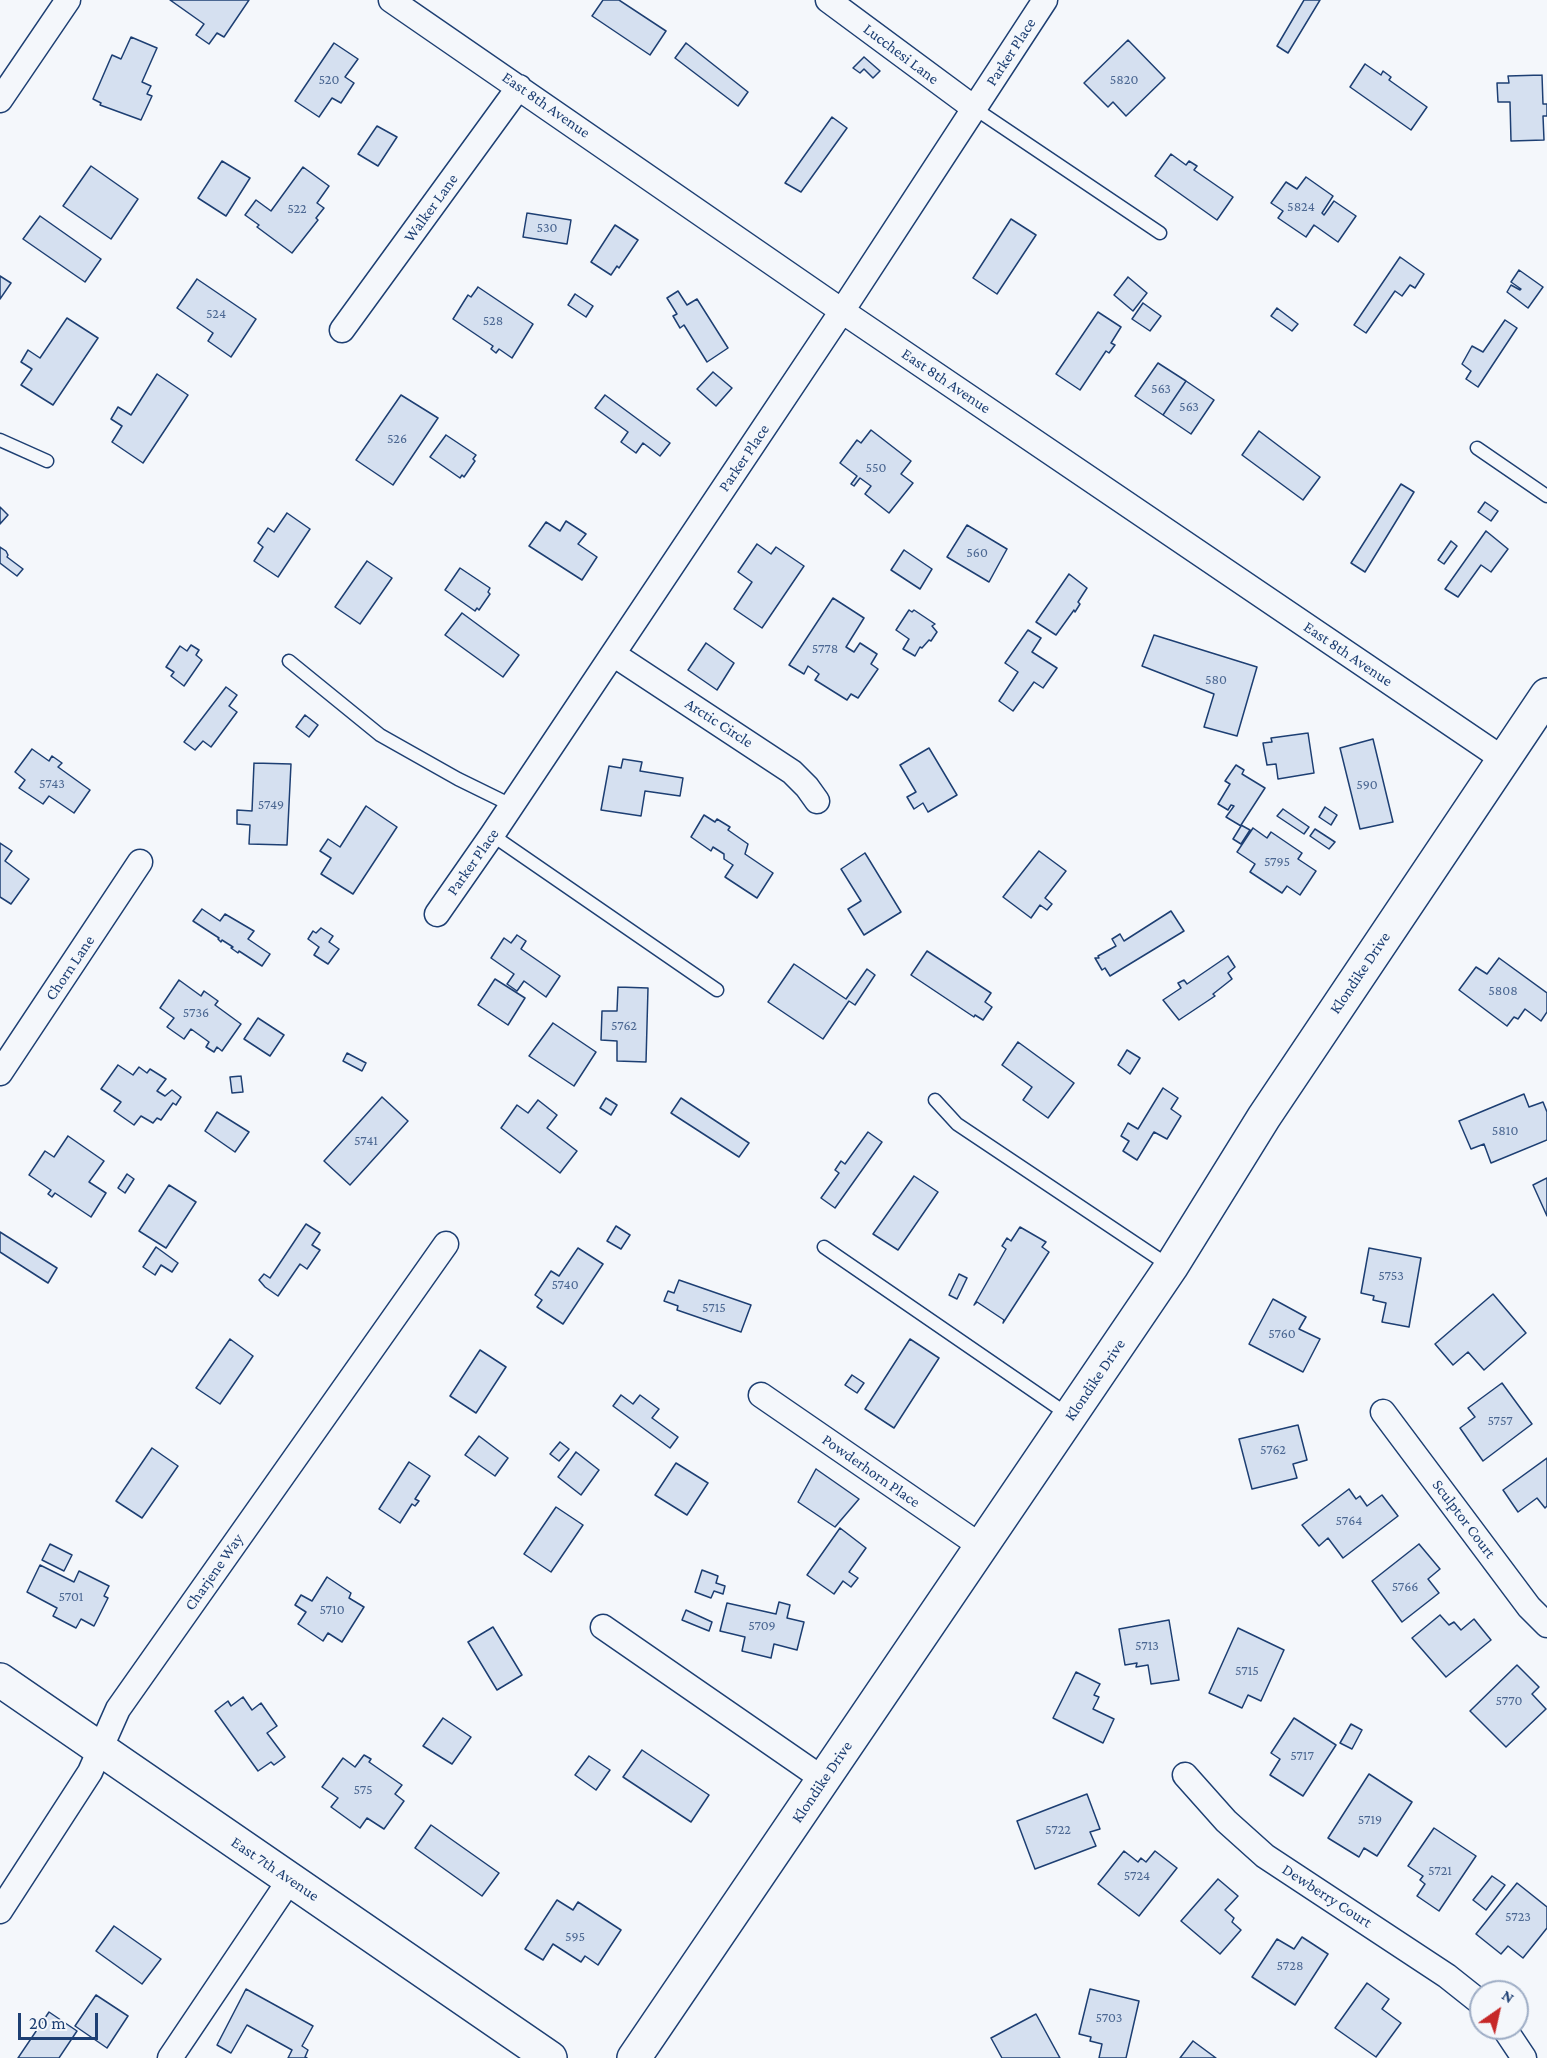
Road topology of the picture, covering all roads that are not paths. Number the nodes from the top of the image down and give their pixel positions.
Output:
1 (68, 0) edge
2 (391, 0) edge
3 (828, 0) edge
4 (1046, 0) edge
5 (519, 87) junction
6 (0, 100) edge
7 (974, 108) junction
8 (1160, 233) dead end
9 (842, 310) junction
10 (342, 330) dead end
11 (0, 440) edge
12 (1477, 448) dead end
13 (47, 461) dead end
14 (1547, 496) edge
15 (613, 654) junction
16 (290, 661) dead end
17 (1547, 695) edge
18 (1503, 759) junction
19 (817, 801) dead end
20 (512, 805) junction
21 (492, 835) junction
22 (140, 862) dead end
23 (437, 914) dead end
24 (717, 990) dead end
25 (0, 1073) edge
26 (935, 1100) dead end
27 (446, 1244) dead end
28 (824, 1247) dead end
29 (1171, 1267) junction
30 (761, 1395) dead end
31 (1383, 1412) dead end
32 (1070, 1416) junction
33 (981, 1547) junction
34 (1547, 1625) edge
35 (603, 1627) dead end
36 (0, 1680) edge
37 (101, 1750) junction
38 (1185, 1775) dead end
39 (824, 1779) junction
40 (291, 1878) junction
41 (0, 1911) edge
42 (1469, 1993) edge
43 (1512, 2040) edge
44 (170, 2058) edge
45 (550, 2058) edge
46 (634, 2058) edge
47 (1524, 2058) edge

1 - 6 street
2 - 5 street, East 8th Avenue
3 - 7 street, Lucchesi Lane
4 - 7 street, Parker Place
5 - 9 street, East 8th Avenue
5 - 10 street, Walker Lane
7 - 8 lane
7 - 9 street, Parker Place
9 - 15 street, Parker Place
9 - 18 street, East 8th Avenue
11 - 13 lane
12 - 14 lane
15 - 19 street, Arctic Circle
15 - 20 street, Parker Place
16 - 20 lane
17 - 18 street, Klondike Drive
18 - 29 street, Klondike Drive
20 - 21 street, Parker Place
21 - 23 street, Parker Place
21 - 24 lane
22 - 25 street, Chorn Lane
26 - 29 lane
27 - 37 street, Charjene Way
28 - 32 lane
29 - 32 street, Klondike Drive
30 - 33 street, Powderhorn Place
31 - 34 street, Sculptor Court
32 - 33 street, Klondike Drive
33 - 39 street, Klondike Drive
35 - 39 street
36 - 37 street, East 7th Avenue
37 - 40 street, East 7th Avenue
37 - 41 street, Charjene Way
38 - 42 street, Dewberry Court
39 - 46 street, Klondike Drive
40 - 44 street
40 - 45 street, East 7th Avenue
43 - 47 street

